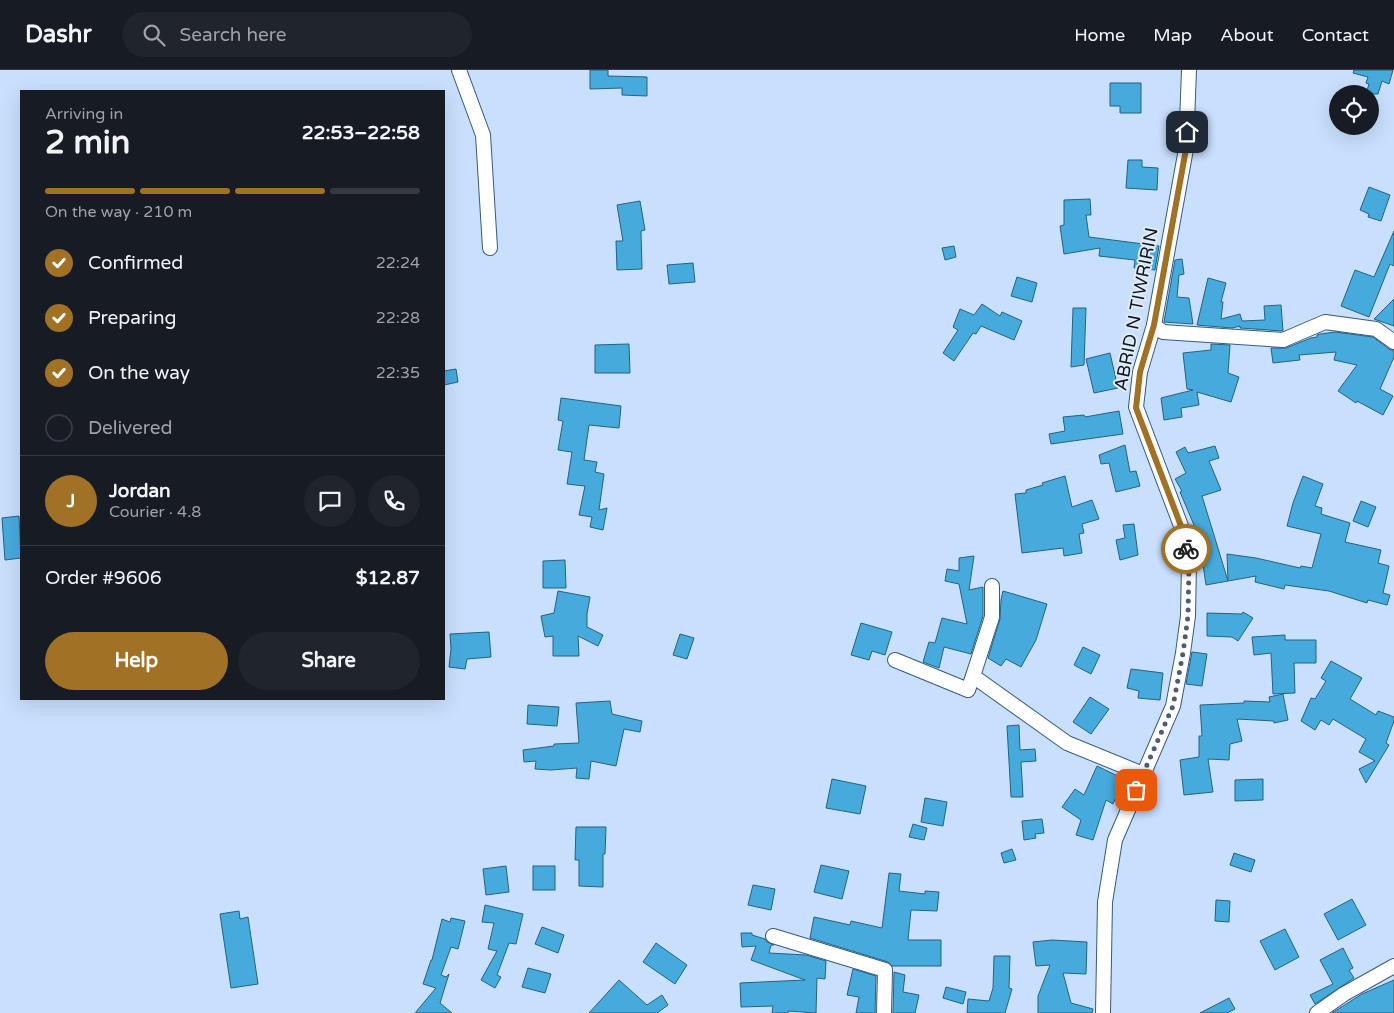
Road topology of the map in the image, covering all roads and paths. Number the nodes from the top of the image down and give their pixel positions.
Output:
1 (459, 70) edge
2 (1189, 70) edge
3 (490, 248) dead end
4 (1154, 325) junction
5 (1394, 342) edge
6 (992, 586) dead end
7 (894, 660) dead end
8 (974, 676) junction
9 (1143, 774) junction
10 (772, 936) dead end
11 (1394, 966) edge
12 (1107, 1011) edge
13 (1320, 1012) edge
14 (884, 1013) edge

1 - 3 street
2 - 4 street, ABRID N TIWRIRIN
4 - 5 street
4 - 9 street, ABRID N TIWRIRIN
6 - 8 street
7 - 8 street
8 - 9 street
9 - 12 street, ABRID N TIWRIRIN
10 - 14 street
11 - 13 street

